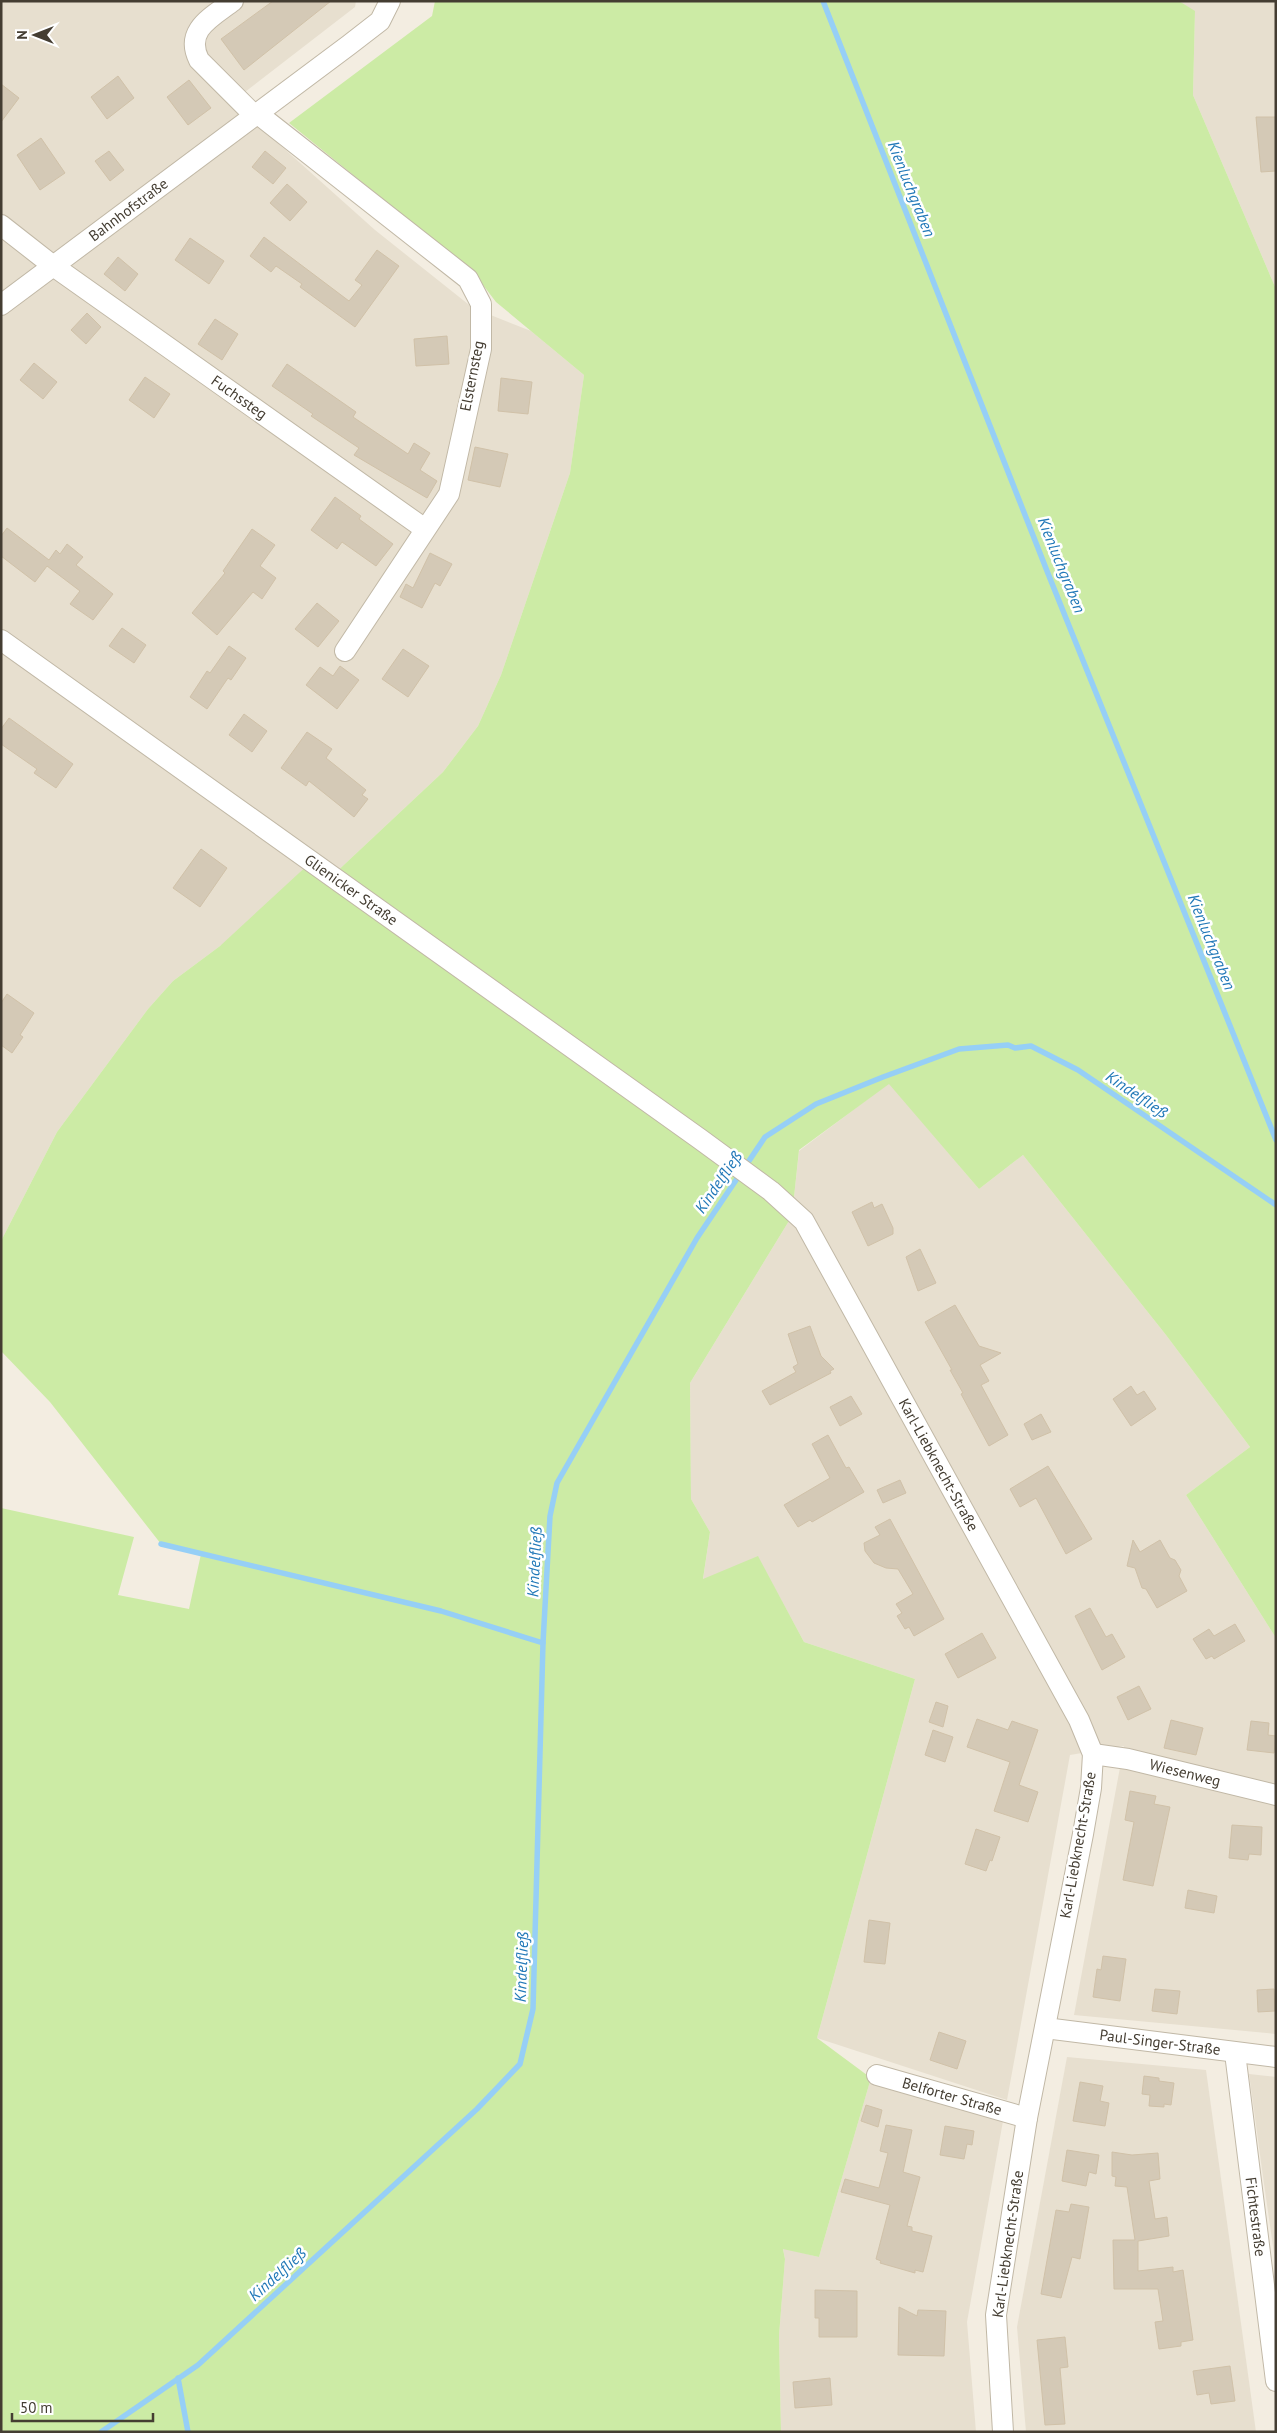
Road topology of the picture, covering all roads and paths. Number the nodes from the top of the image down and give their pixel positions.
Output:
1 (233, 1) edge
2 (390, 1) edge
3 (257, 115) junction
4 (1, 225) edge
5 (52, 265) junction
6 (1, 305) edge
7 (425, 528) junction
8 (1, 640) edge
9 (345, 651) dead end
10 (770, 1191) joint
11 (1093, 1754) junction
12 (1276, 1795) edge
13 (1045, 2028) junction
14 (1235, 2053) junction
15 (1276, 2057) edge
16 (877, 2075) dead end
17 (1027, 2118) junction
18 (1276, 2381) edge
19 (1004, 2432) edge

1 - 3 street
2 - 3 street, Bahnhofstraße
3 - 5 street, Bahnhofstraße
3 - 7 street, Elsternsteg
4 - 5 street, Fuchssteg
5 - 6 street, Bahnhofstraße
5 - 7 street, Fuchssteg
7 - 9 street, Elsternsteg
8 - 10 street, Glienicker Straße
10 - 11 street, Karl-Liebknecht-Straße
11 - 12 street, Wiesenweg
11 - 13 street, Karl-Liebknecht-Straße
13 - 14 street, Paul-Singer-Straße
13 - 17 street, Karl-Liebknecht-Straße
14 - 15 street, Paul-Singer-Straße
14 - 18 street, Fichtestraße
16 - 17 street, Belforter Straße
17 - 19 street, Karl-Liebknecht-Straße

